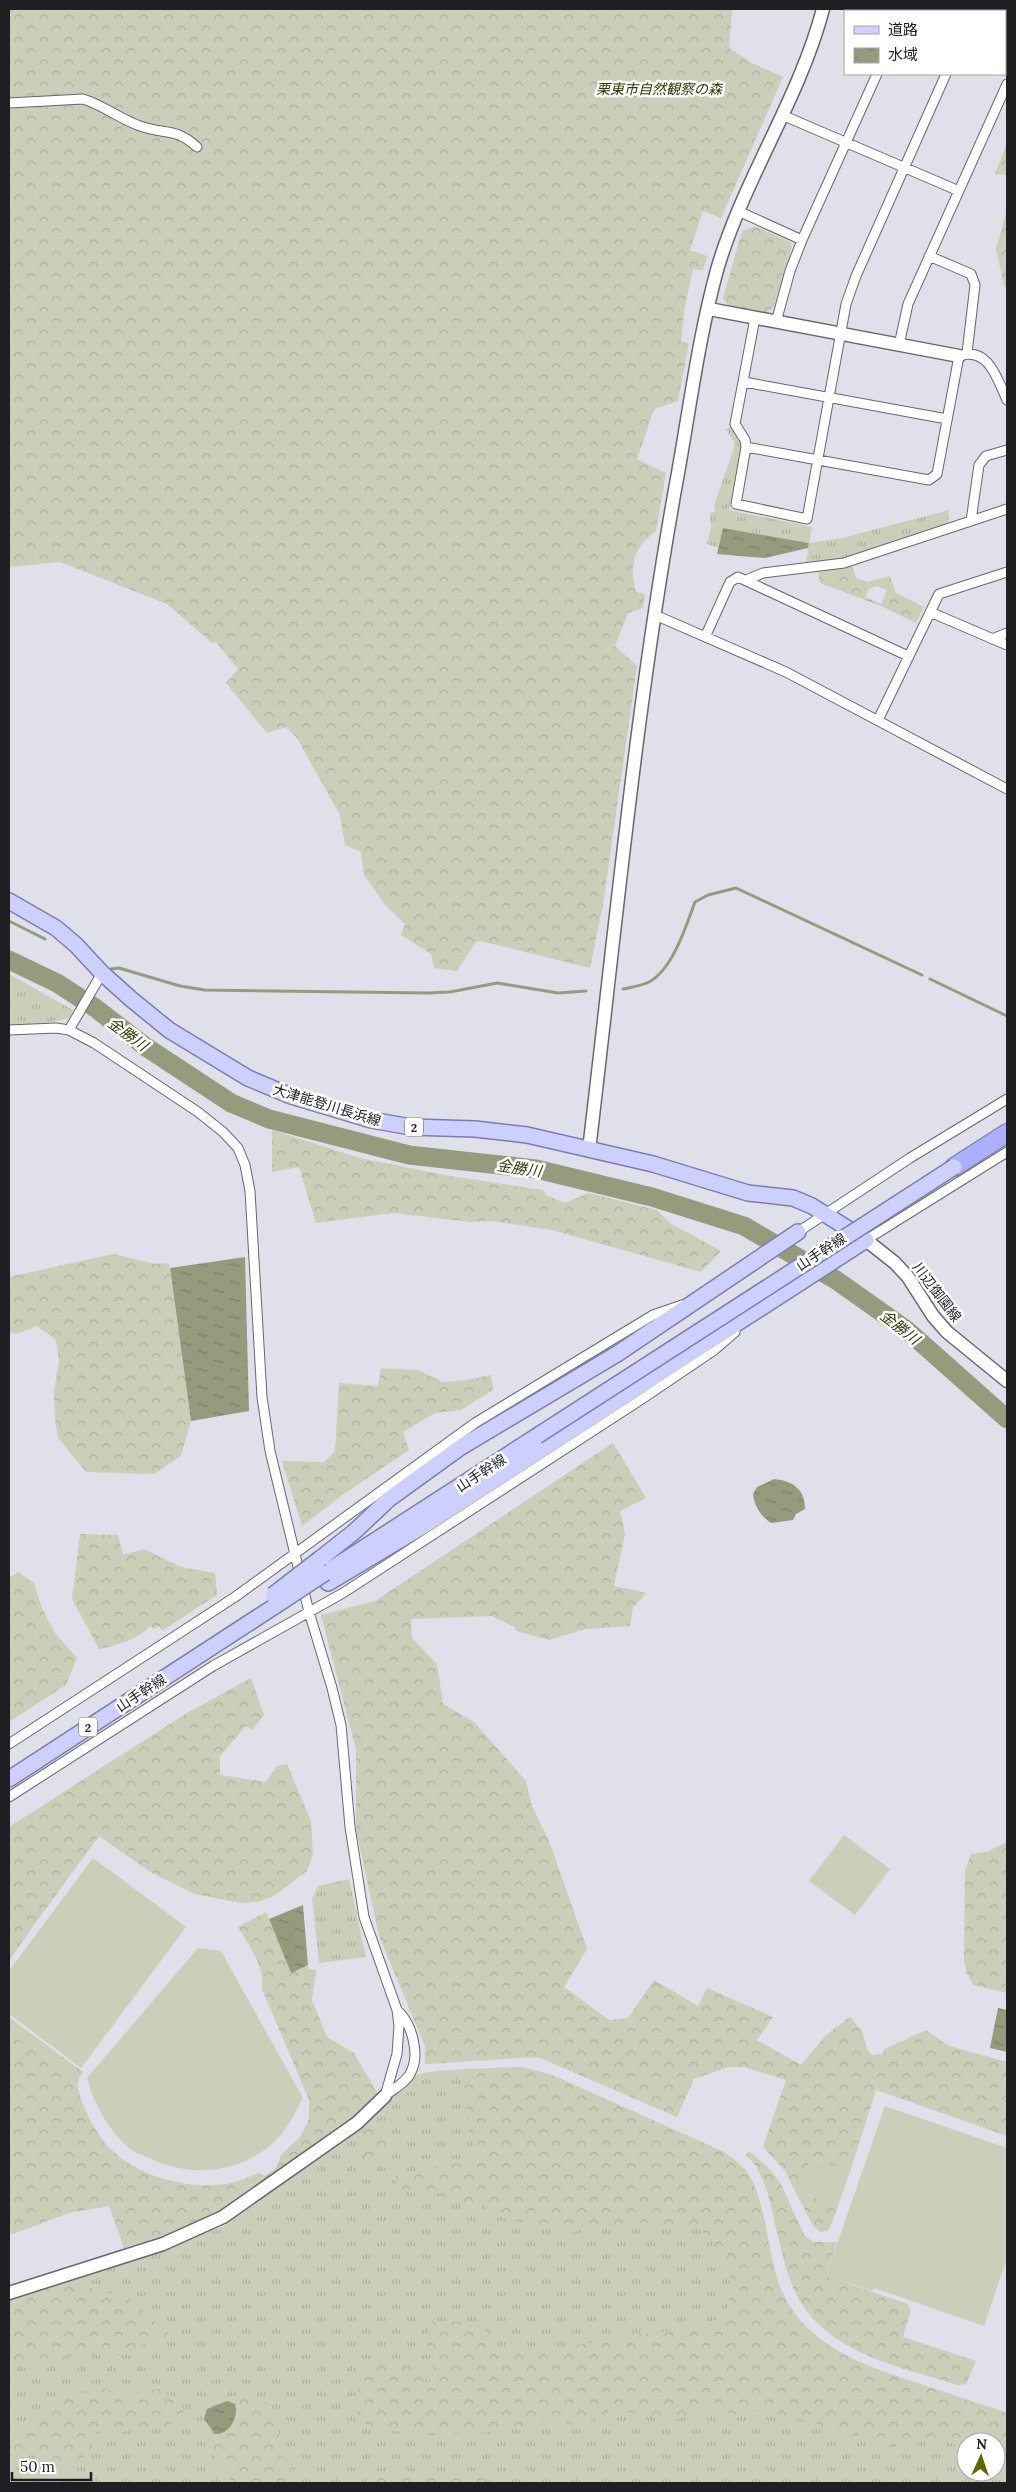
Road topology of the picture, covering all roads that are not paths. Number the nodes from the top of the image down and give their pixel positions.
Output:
1 (823, 9) edge
2 (877, 75) edge
3 (946, 75) edge
4 (1007, 84) edge
5 (9, 103) edge
6 (782, 115) junction
7 (845, 143) junction
8 (197, 147) dead end
9 (904, 167) junction
10 (959, 191) junction
11 (738, 211) junction
12 (802, 240) junction
13 (929, 256) junction
14 (709, 309) junction
15 (755, 318) junction
16 (776, 322) junction
17 (840, 334) junction
18 (898, 345) junction
19 (963, 354) junction
20 (744, 382) junction
21 (828, 398) junction
22 (1007, 400) edge
23 (947, 419) junction
24 (746, 447) junction
25 (1007, 450) edge
26 (818, 460) junction
27 (1007, 509) edge
28 (971, 521) junction
29 (1007, 572) edge
30 (746, 580) junction
31 (930, 612) junction
32 (655, 615) junction
33 (1007, 634) edge
34 (706, 636) junction
35 (992, 639) junction
36 (1007, 646) edge
37 (908, 656) junction
38 (878, 720) junction
39 (1007, 789) edge
40 (9, 901) edge
41 (100, 976) junction
42 (9, 1030) edge
43 (69, 1030) junction
44 (1007, 1099) edge
45 (1007, 1133) edge
46 (589, 1150) junction
47 (1007, 1152) edge
48 (954, 1167) joint
49 (824, 1214) junction
50 (798, 1232) joint
51 (866, 1240) junction
52 (698, 1299) junction
53 (760, 1311) junction
54 (1007, 1381) edge
55 (296, 1554) junction
56 (327, 1578) junction
57 (275, 1604) junction
58 (309, 1612) junction
59 (168, 1675) junction
60 (9, 1744) edge
61 (9, 1779) edge
62 (9, 1797) edge
63 (397, 2010) junction
64 (385, 2096) junction
65 (9, 2293) edge

1 - 6 street
2 - 7 street
3 - 9 street
4 - 10 street
5 - 8 street
6 - 7 street
6 - 11 street
7 - 9 street
7 - 12 street
9 - 10 street
9 - 17 street
10 - 13 street
11 - 12 street
11 - 14 street
12 - 16 street
13 - 18 street
13 - 19 street
14 - 15 street
14 - 32 street
15 - 16 street
15 - 20 street
16 - 17 street
17 - 18 street
17 - 21 street
18 - 19 street
19 - 22 street
19 - 23 street
20 - 21 street
20 - 24 street
21 - 23 street
21 - 26 street
23 - 26 street
24 - 26 street
24 - 26 street
25 - 28 street
27 - 28 street
28 - 30 street
29 - 31 street
30 - 34 street
30 - 37 street
31 - 35 street
31 - 37 street
32 - 34 street
32 - 46 street
33 - 35 street
34 - 38 street
35 - 36 street
37 - 38 street
38 - 39 street
40 - 41 main road, 大津能登川長浜線 / 2
41 - 43 street
41 - 46 main road, 大津能登川長浜線 / 2
42 - 43 street
43 - 55 street
44 - 49 street
45 - 48 highway
46 - 49 main road, 大津能登川長浜線 / 2
47 - 51 street
48 - 56 main road, 山手幹線 / 2, bridge
49 - 50 street
49 - 51 main road, 大津能登川長浜線 / 2
50 - 52 main road
51 - 53 main road
51 - 54 street, 川辺御園線
52 - 55 street
52 - 57 main road, bridge
53 - 56 main road
53 - 58 street
55 - 58 street
55 - 60 street
56 - 57 main road, 山手幹線 / 2, bridge
57 - 59 main road
57 - 59 main road, 山手幹線 / 2
58 - 62 street
58 - 63 street
59 - 61 main road, 山手幹線 / 2
63 - 64 street
63 - 64 street
64 - 65 street

